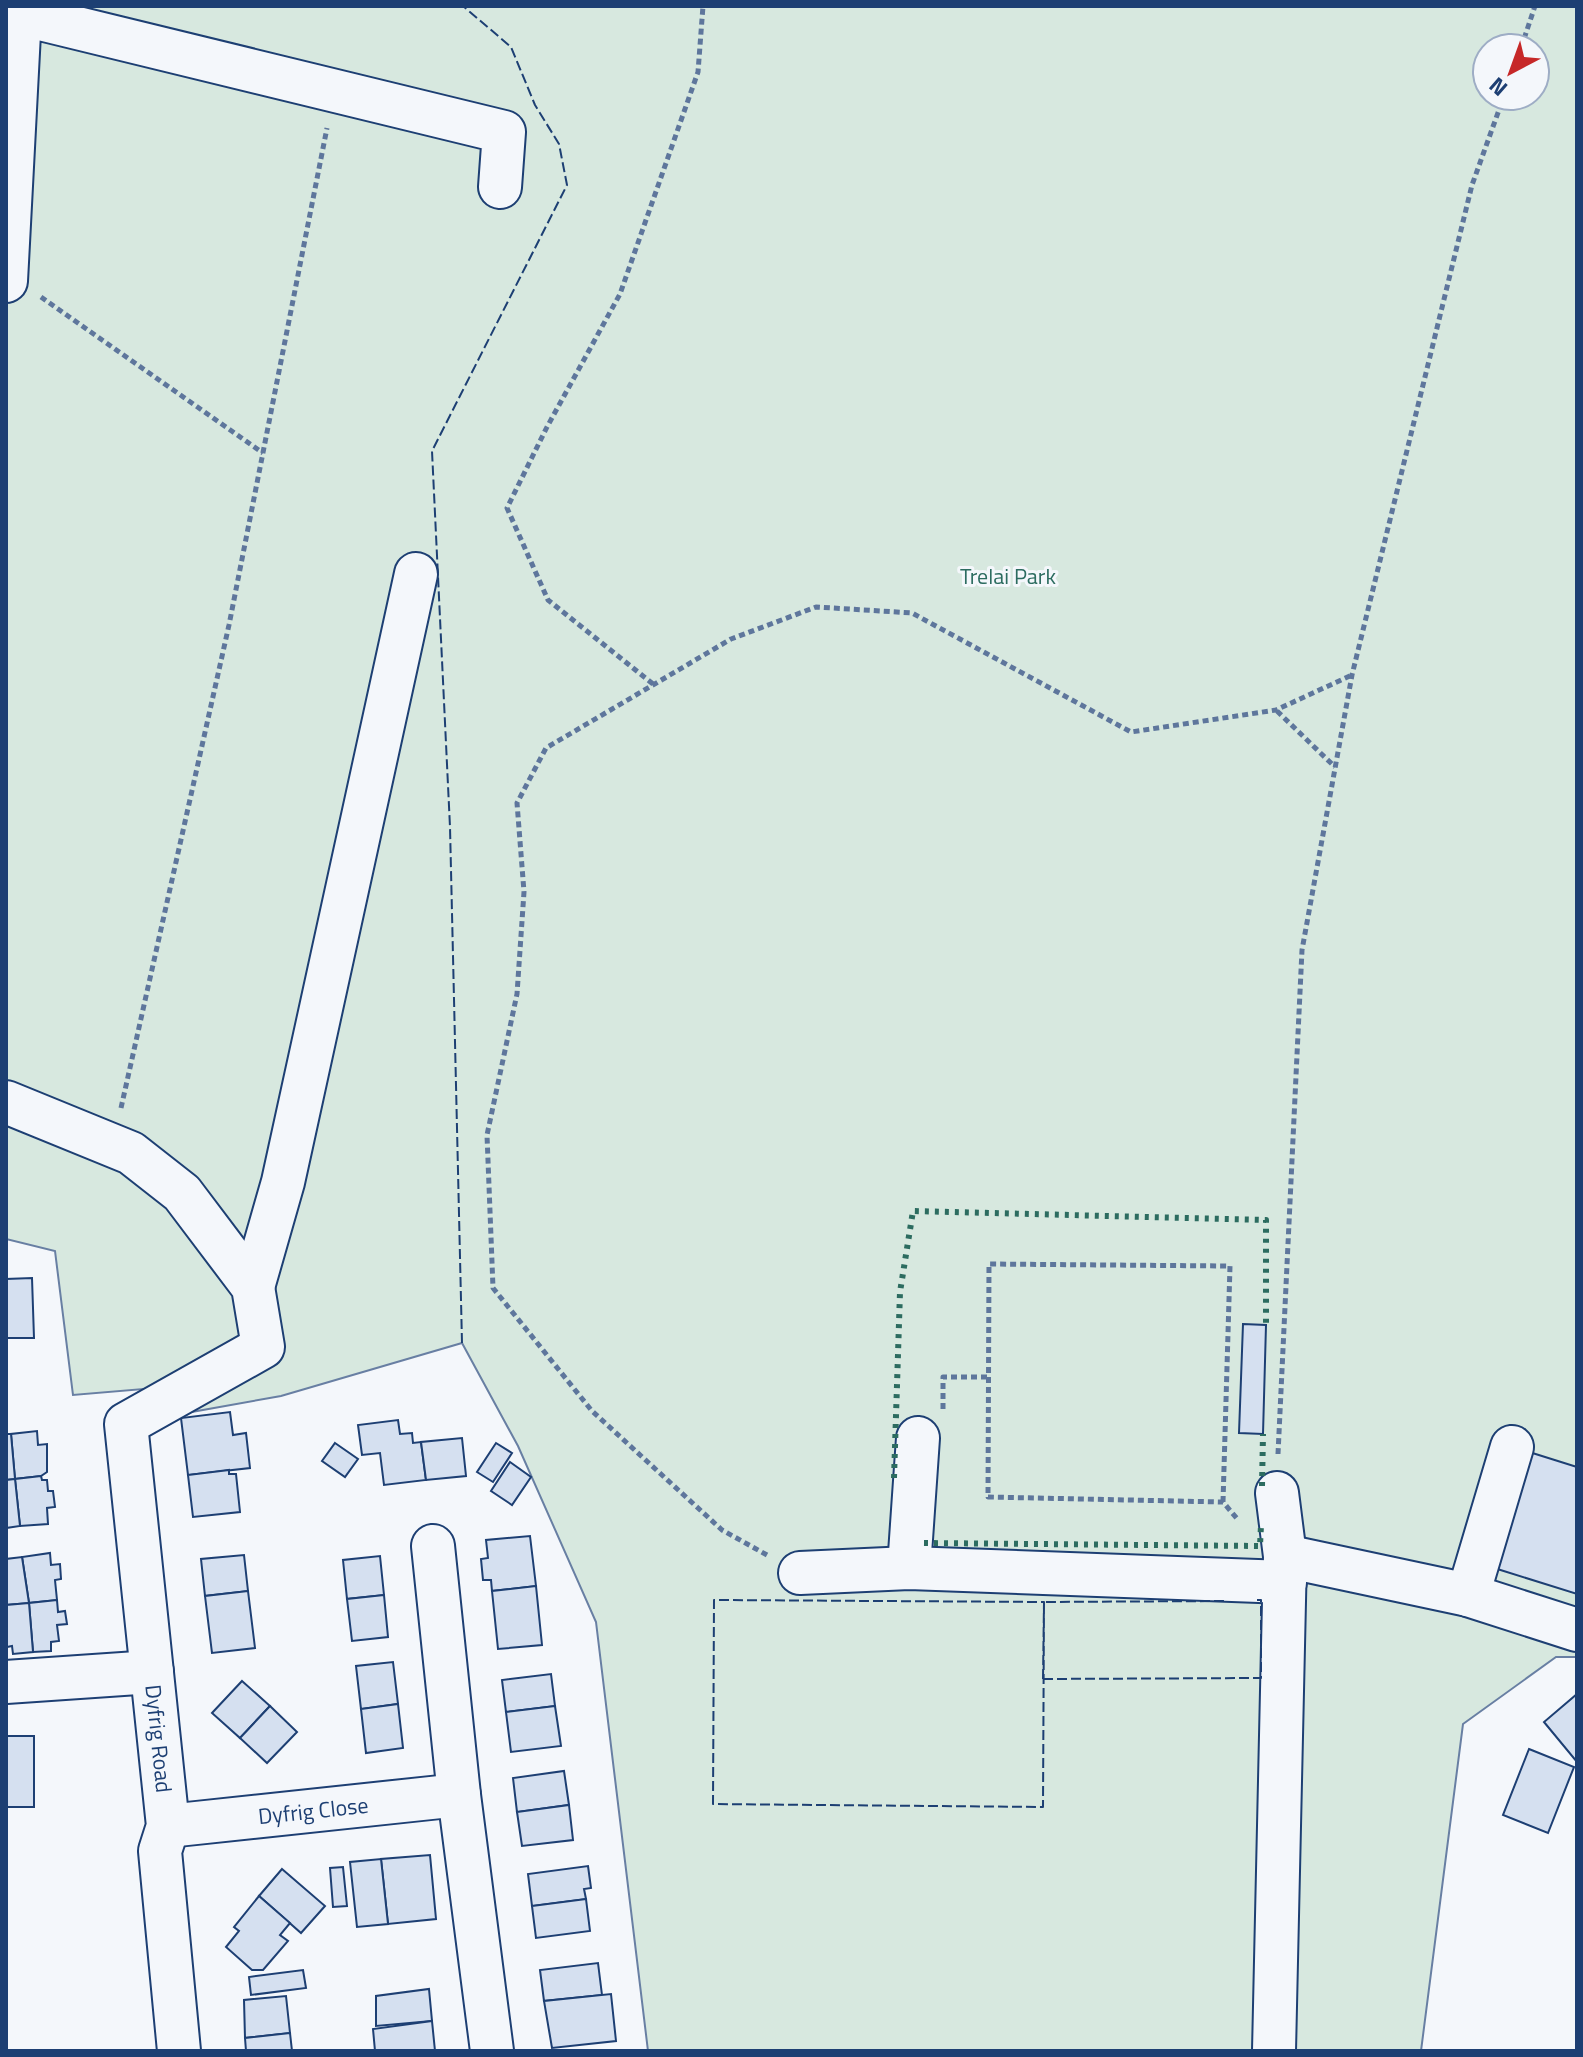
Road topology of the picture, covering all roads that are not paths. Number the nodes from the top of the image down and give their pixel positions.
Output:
1 (500, 187) dead end
2 (6, 273) edge
3 (6, 281) edge
4 (416, 574) dead end
5 (6, 1102) edge
6 (253, 1287) junction
7 (918, 1438) road end
8 (1512, 1447) dead end
9 (1277, 1493) road end
10 (433, 1546) dead end
11 (909, 1568) junction
12 (1285, 1569) junction
13 (800, 1573) road end
14 (1468, 1595) junction
15 (1577, 1630) edge
16 (152, 1672) junction
17 (6, 1682) edge
18 (459, 1795) junction
19 (168, 1826) junction
20 (179, 2051) edge
21 (492, 2051) edge
22 (1274, 2051) edge

1 - 2 street
2 - 3 street
4 - 6 street
5 - 6 street
6 - 16 street, Dyfrig Road
7 - 11 street
8 - 14 street
9 - 12 street
10 - 18 street
11 - 12 street
11 - 13 street
12 - 14 street
12 - 22 street
14 - 15 street
16 - 17 street
16 - 19 street, Dyfrig Road
18 - 19 street, Dyfrig Close
18 - 21 street
19 - 20 street, Dyfrig Road

